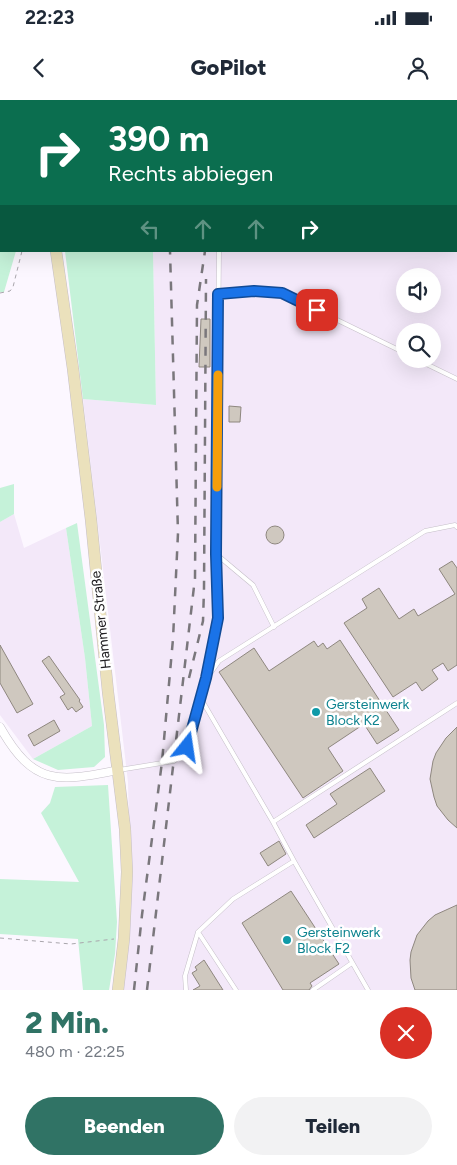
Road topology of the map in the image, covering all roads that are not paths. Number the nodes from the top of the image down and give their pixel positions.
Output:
1 (56, 252) edge
2 (219, 252) edge
3 (218, 294) junction
4 (396, 349) edge
5 (434, 368) edge
6 (457, 379) edge
7 (457, 527) edge
8 (216, 554) junction
9 (274, 627) junction
10 (206, 678) junction
11 (200, 697) junction
12 (457, 703) edge
13 (0, 728) edge
14 (119, 770) junction
15 (273, 822) junction
16 (294, 862) junction
17 (198, 932) junction
18 (352, 963) junction
19 (118, 990) edge
20 (186, 990) edge
21 (236, 990) edge
22 (312, 990) edge
23 (368, 990) edge

1 - 14 main road, Hammer Straße
2 - 3 lane
3 - 4 lane
3 - 8 lane
5 - 6 lane
7 - 9 lane
8 - 9 lane
8 - 10 lane
9 - 10 lane
10 - 11 lane
11 - 14 lane
11 - 15 lane
12 - 15 lane
13 - 14 street
14 - 19 main road, Hammer Straße
15 - 16 lane
16 - 17 lane
16 - 18 lane
17 - 20 lane
17 - 21 lane
18 - 22 lane
18 - 23 lane

